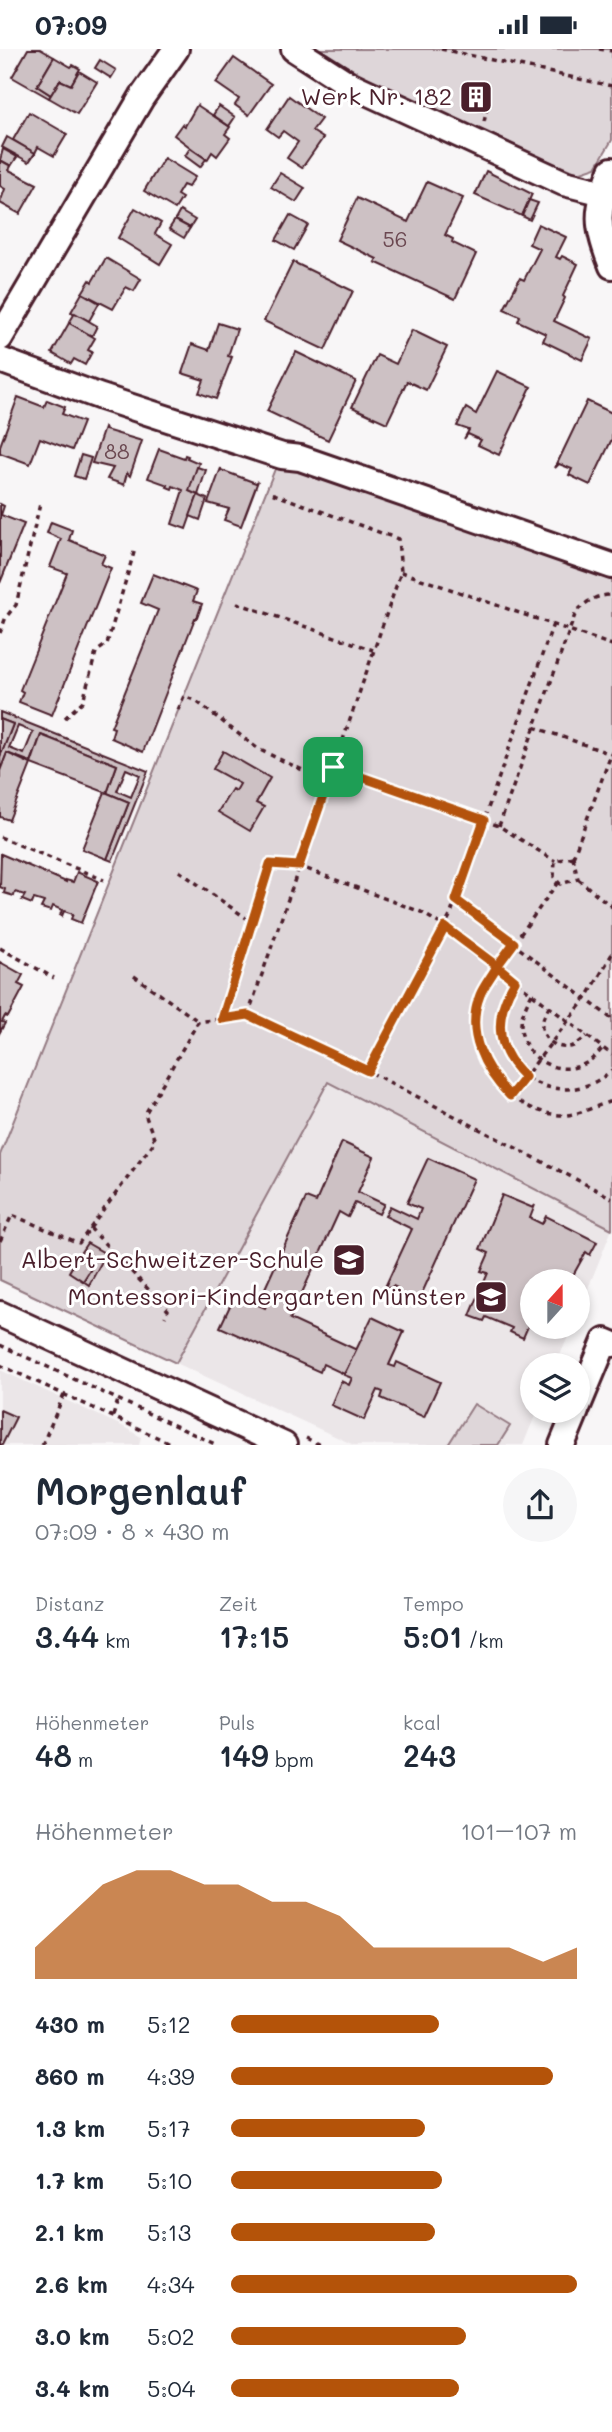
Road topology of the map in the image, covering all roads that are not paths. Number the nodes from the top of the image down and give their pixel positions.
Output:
1 (176, 49) edge
2 (293, 49) edge
3 (609, 186) edge
4 (612, 266) edge
5 (0, 338) edge
6 (0, 360) edge
7 (612, 566) edge
8 (0, 1314) edge
9 (610, 1336) edge
10 (590, 1380) edge
11 (571, 1423) edge
12 (284, 1445) edge
13 (562, 1445) edge

1 - 5 street
2 - 3 street
3 - 4 street
6 - 7 street
8 - 12 street
9 - 10 street
11 - 13 street

